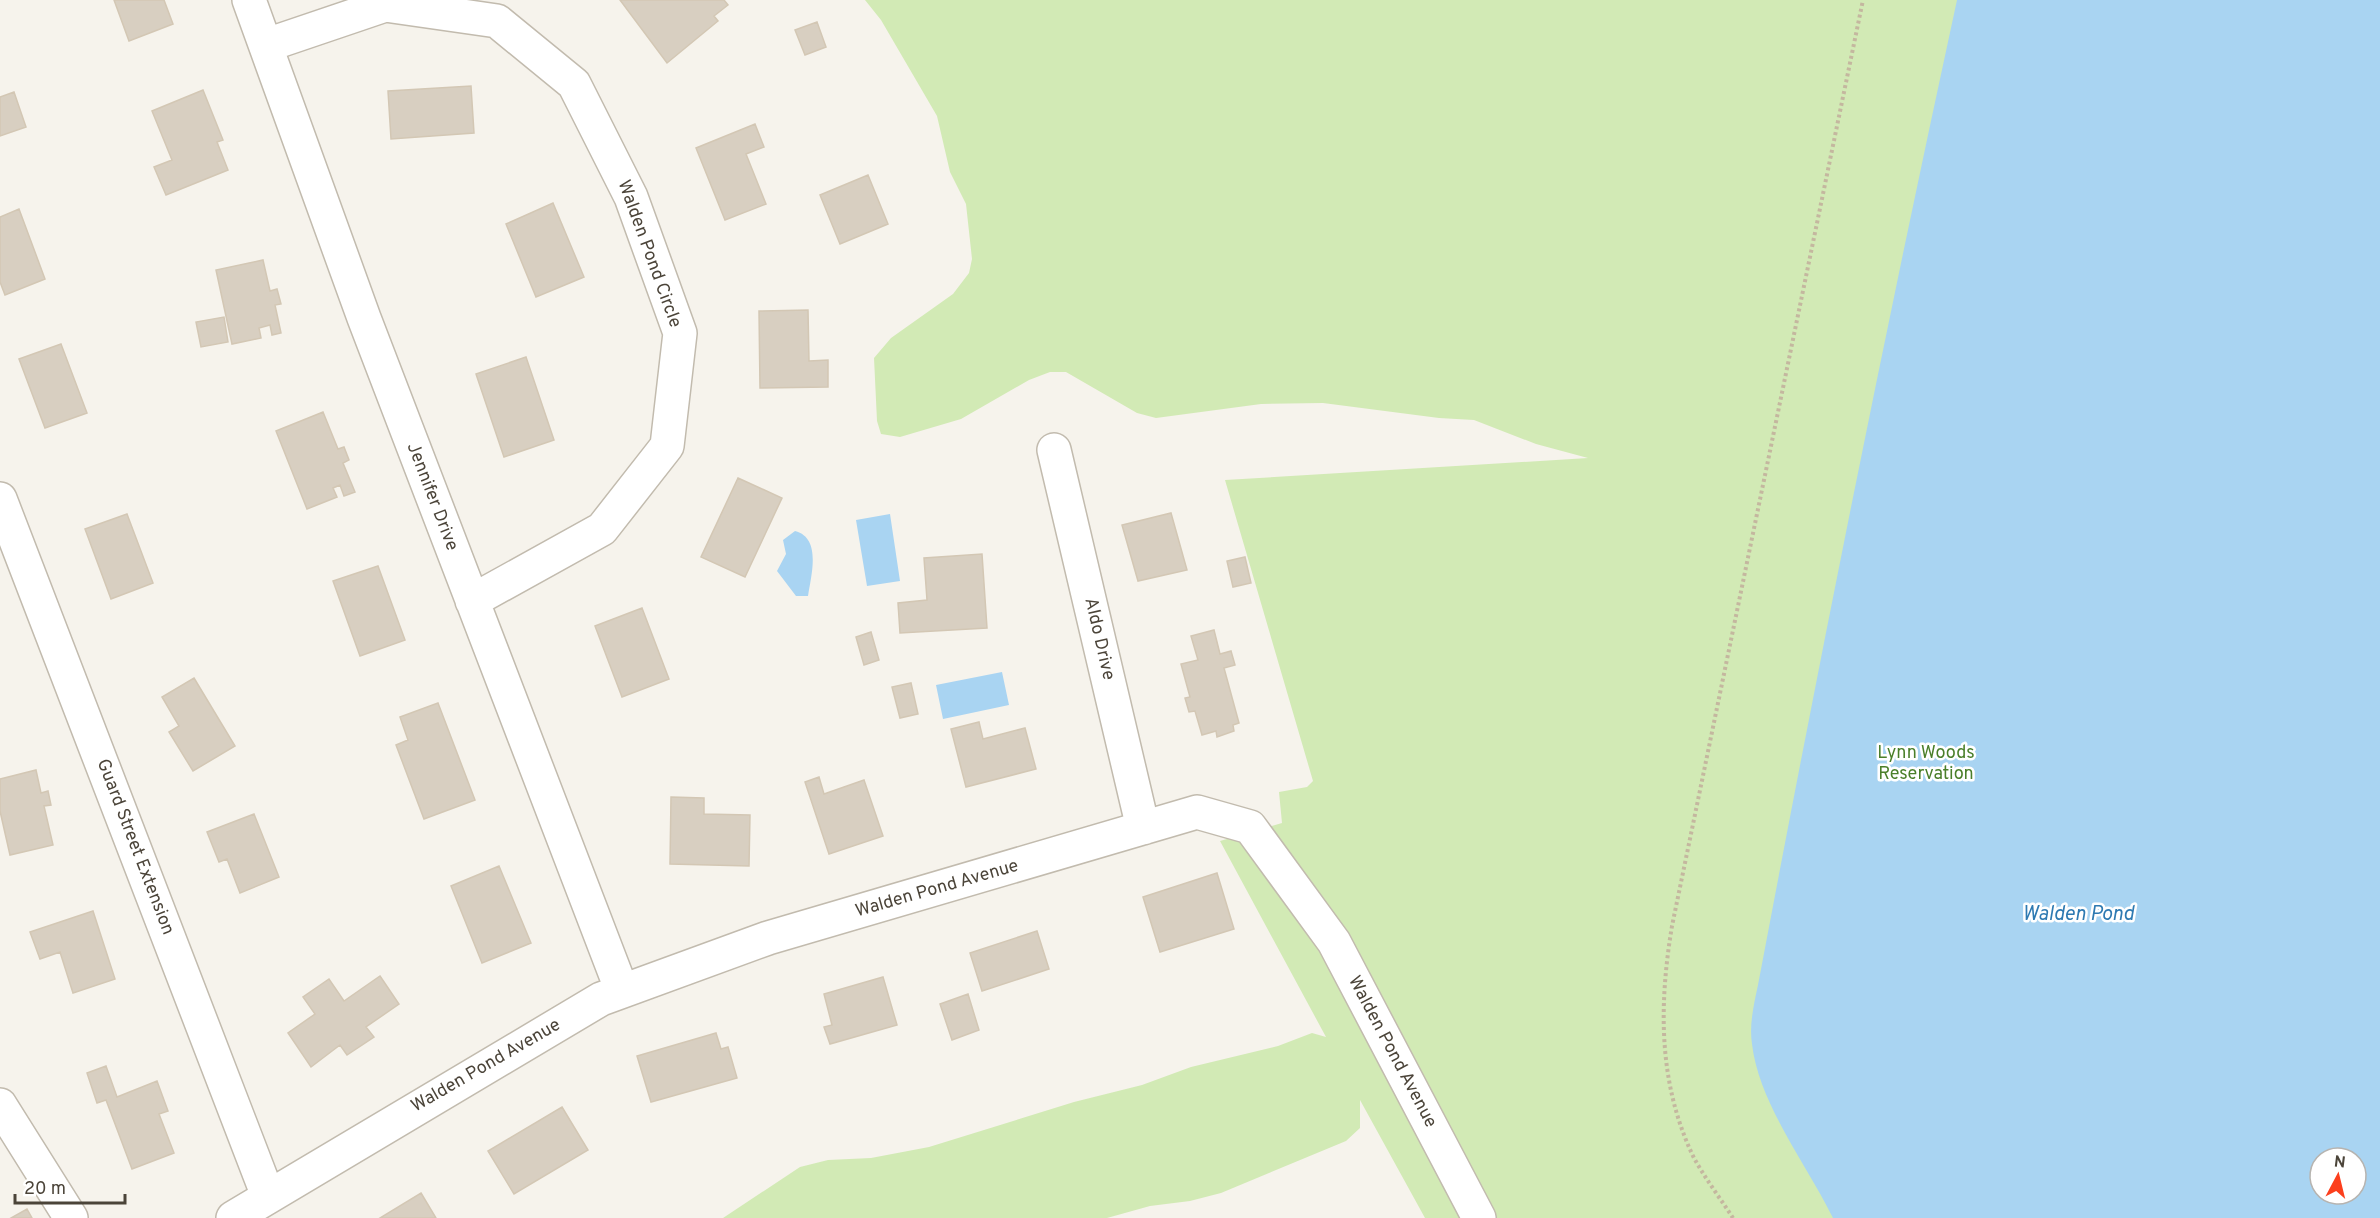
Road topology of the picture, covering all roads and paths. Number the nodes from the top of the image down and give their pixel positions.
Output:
1 (249, 0) edge
2 (1863, 0) edge
3 (267, 45) junction
4 (1054, 450) dead end
5 (0, 499) edge
6 (472, 601) junction
7 (1143, 828) junction
8 (622, 991) junction
9 (0, 1105) edge
10 (268, 1196) junction
11 (71, 1218) edge
12 (233, 1218) edge
13 (1479, 1218) edge
14 (1733, 1218) edge

1 - 3 street, Jennifer Drive
2 - 14 path
3 - 6 street, Jennifer Drive
3 - 6 street, Walden Pond Circle
4 - 7 street, Aldo Drive
5 - 10 street, Guard Street Extension
6 - 8 street, Jennifer Drive
7 - 8 street, Walden Pond Avenue
7 - 13 street, Walden Pond Avenue
8 - 10 street, Walden Pond Avenue
9 - 11 street
10 - 12 street, Walden Pond Avenue

